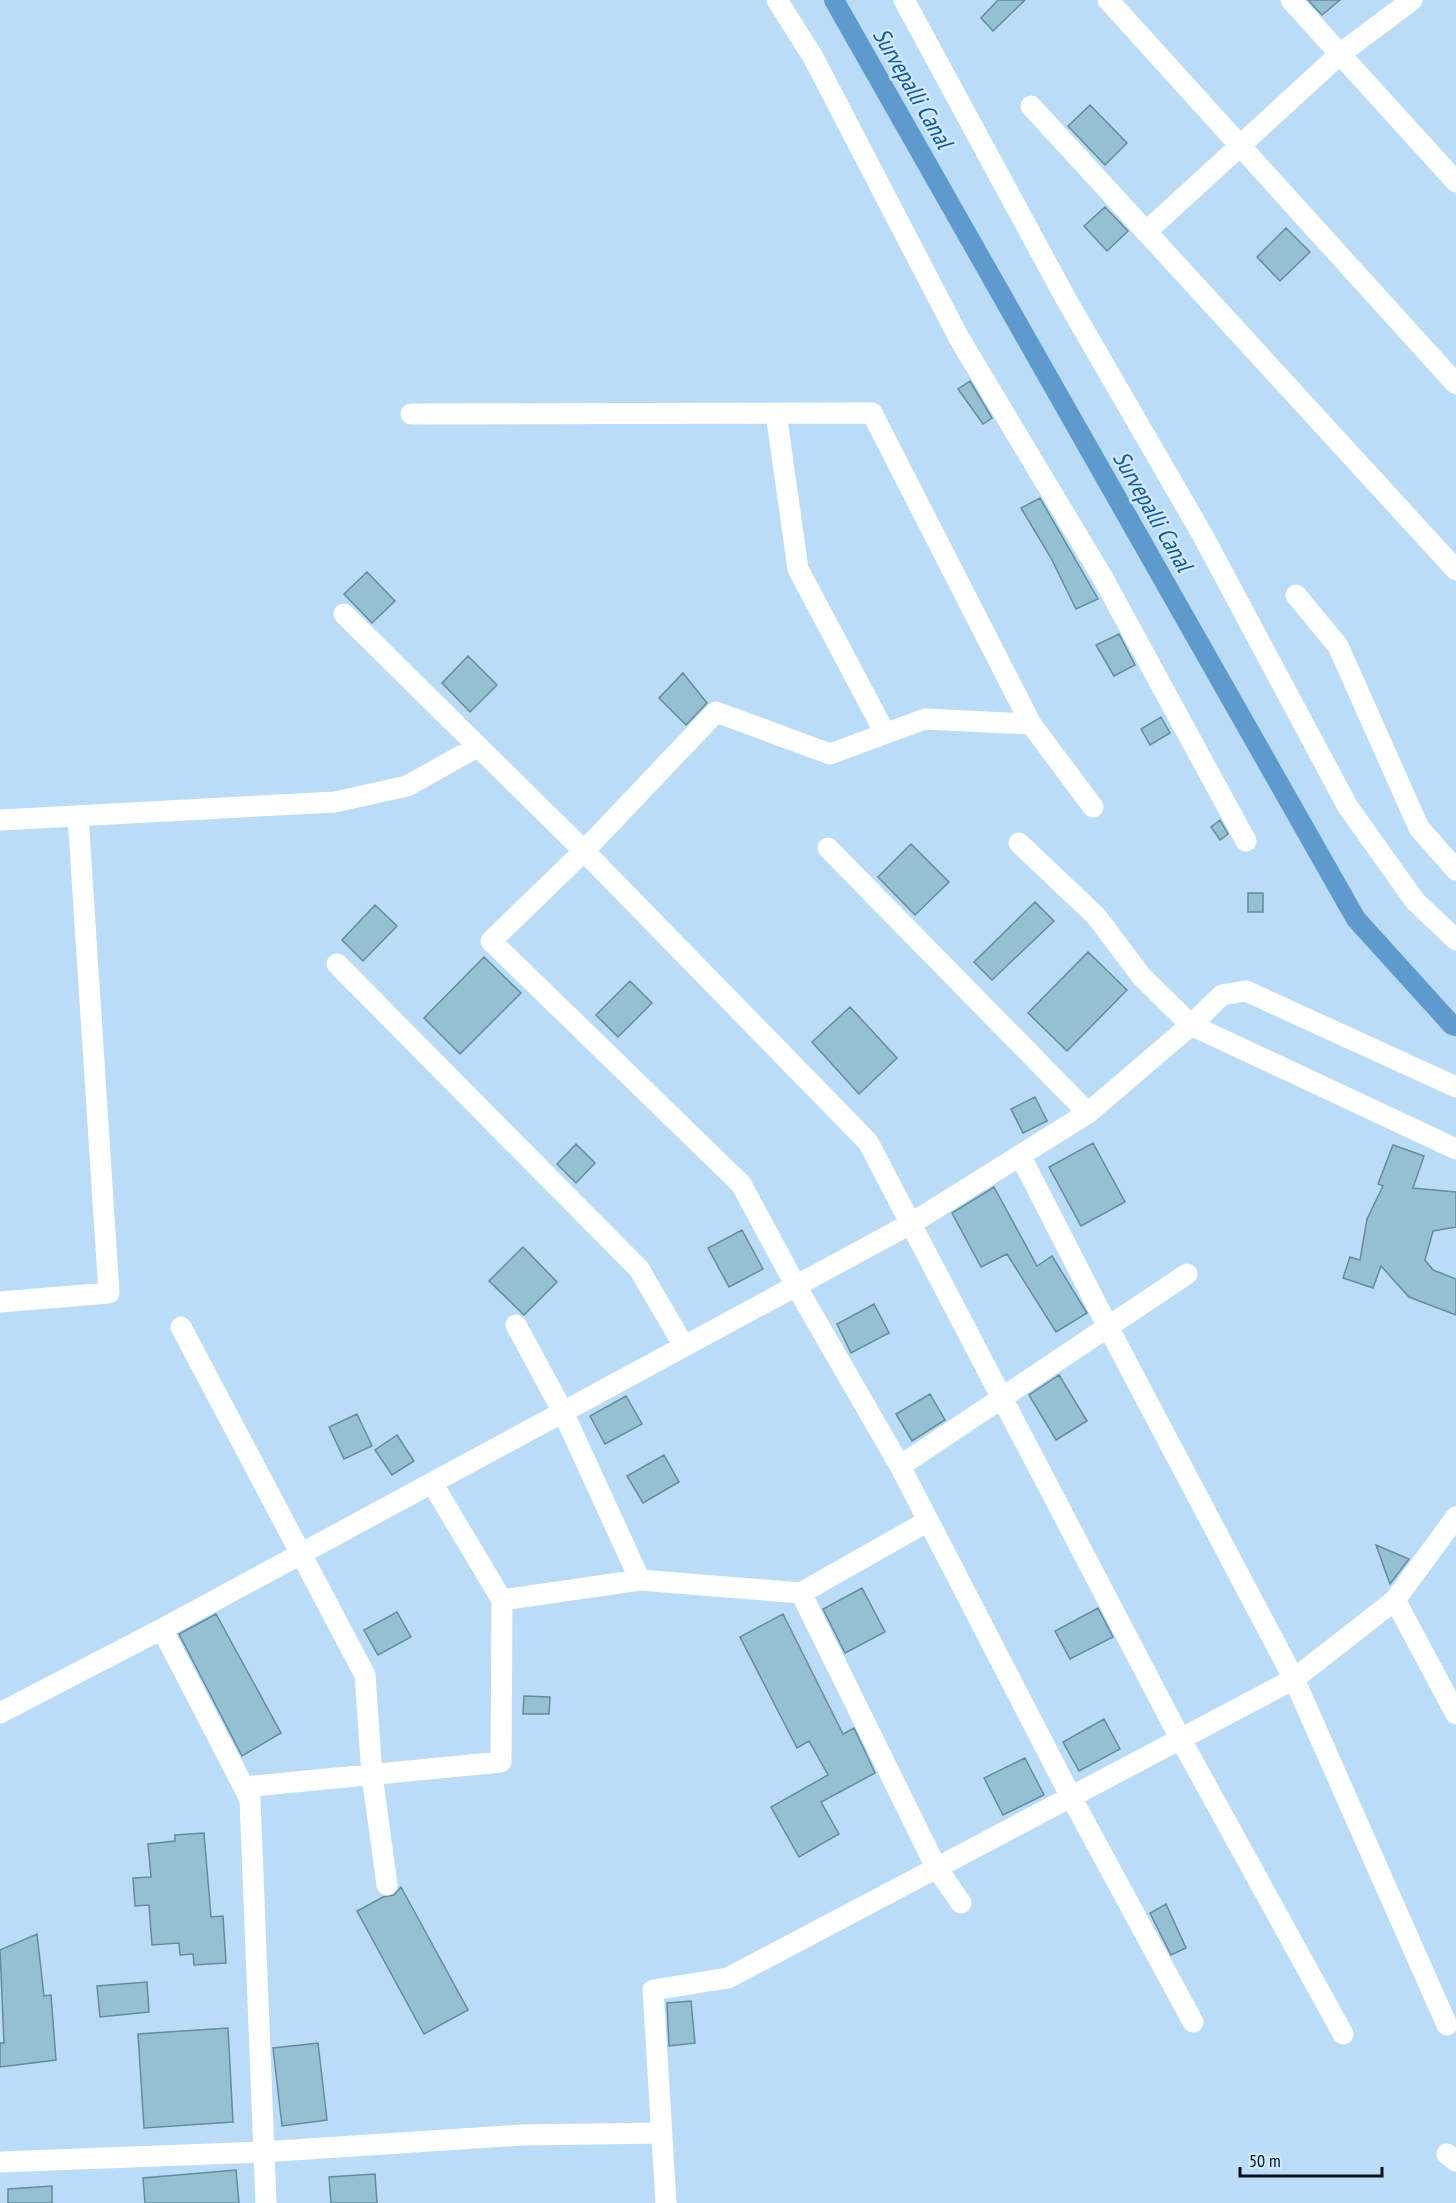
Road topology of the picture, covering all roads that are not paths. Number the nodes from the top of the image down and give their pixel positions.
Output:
1 (777, 0) edge
2 (904, 0) edge
3 (1108, 0) edge
4 (1291, 0) edge
5 (1412, 0) edge
6 (1340, 54) junction
7 (1031, 106) dead end
8 (1239, 144) junction
9 (1456, 182) edge
10 (1146, 232) junction
11 (1456, 384) edge
12 (776, 413) junction
13 (411, 414) dead end
14 (1456, 570) edge
15 (1296, 596) dead end
16 (344, 614) dead end
17 (1031, 724) junction
18 (885, 734) junction
19 (477, 747) junction
20 (1093, 807) dead end
21 (78, 816) junction
22 (0, 820) edge
23 (1246, 841) dead end
24 (1019, 843) dead end
25 (828, 848) dead end
26 (584, 851) junction
27 (1456, 870) edge
28 (1456, 940) edge
29 (337, 964) dead end
30 (1191, 1025) junction
31 (1456, 1087) edge
32 (1088, 1113) junction
33 (1456, 1149) edge
34 (1020, 1155) junction
35 (912, 1223) junction
36 (1187, 1274) dead end
37 (796, 1286) junction
38 (0, 1302) edge
39 (516, 1325) dead end
40 (181, 1327) dead end
41 (1108, 1327) junction
42 (684, 1346) junction
43 (1002, 1398) junction
44 (563, 1412) junction
45 (900, 1466) junction
46 (432, 1483) junction
47 (1456, 1517) edge
48 (928, 1521) junction
49 (301, 1554) junction
50 (640, 1580) junction
51 (801, 1593) junction
52 (502, 1600) junction
53 (1395, 1600) junction
54 (162, 1629) junction
55 (1294, 1679) junction
56 (0, 1713) edge
57 (1456, 1714) edge
58 (1180, 1738) junction
59 (372, 1775) junction
60 (244, 1787) junction
61 (1070, 1795) junction
62 (936, 1866) junction
63 (387, 1885) dead end
64 (961, 1903) dead end
65 (1193, 2022) dead end
66 (1447, 2025) dead end
67 (1343, 2034) dead end
68 (662, 2133) junction
69 (262, 2152) junction
70 (0, 2162) edge
71 (266, 2203) edge
72 (666, 2203) edge

1 - 23 street
2 - 28 street
3 - 8 street
4 - 6 street
5 - 6 street
6 - 8 street
6 - 9 street
7 - 10 street
8 - 10 street
8 - 11 street
10 - 14 street
12 - 13 street
12 - 17 street
12 - 18 street
15 - 27 street
16 - 19 street
17 - 18 street
17 - 20 street
18 - 26 street
19 - 21 street
19 - 26 street
21 - 22 street
21 - 38 street
24 - 30 street
25 - 32 street
26 - 35 street
26 - 37 street
29 - 42 street
30 - 31 street
30 - 32 street
30 - 33 street
32 - 34 street
34 - 35 street
34 - 41 street
35 - 37 street
35 - 43 street
36 - 41 street
37 - 42 street
37 - 45 street
39 - 44 street
40 - 49 street
41 - 43 street
41 - 55 street
42 - 44 street
43 - 45 street
43 - 58 street
44 - 46 street
44 - 50 street
45 - 48 street
46 - 49 street
46 - 52 street
47 - 53 street
48 - 51 street
48 - 61 street
49 - 54 street
49 - 59 street
50 - 51 street
50 - 52 street
51 - 62 street
52 - 59 street
53 - 55 street
53 - 57 street
54 - 56 street
54 - 60 street
55 - 58 street
55 - 66 street
58 - 61 street
58 - 67 street
59 - 60 street
59 - 63 street
60 - 69 street
61 - 62 street
61 - 65 street
62 - 64 street
62 - 68 street
68 - 69 street
68 - 72 street
69 - 70 street
69 - 71 street

